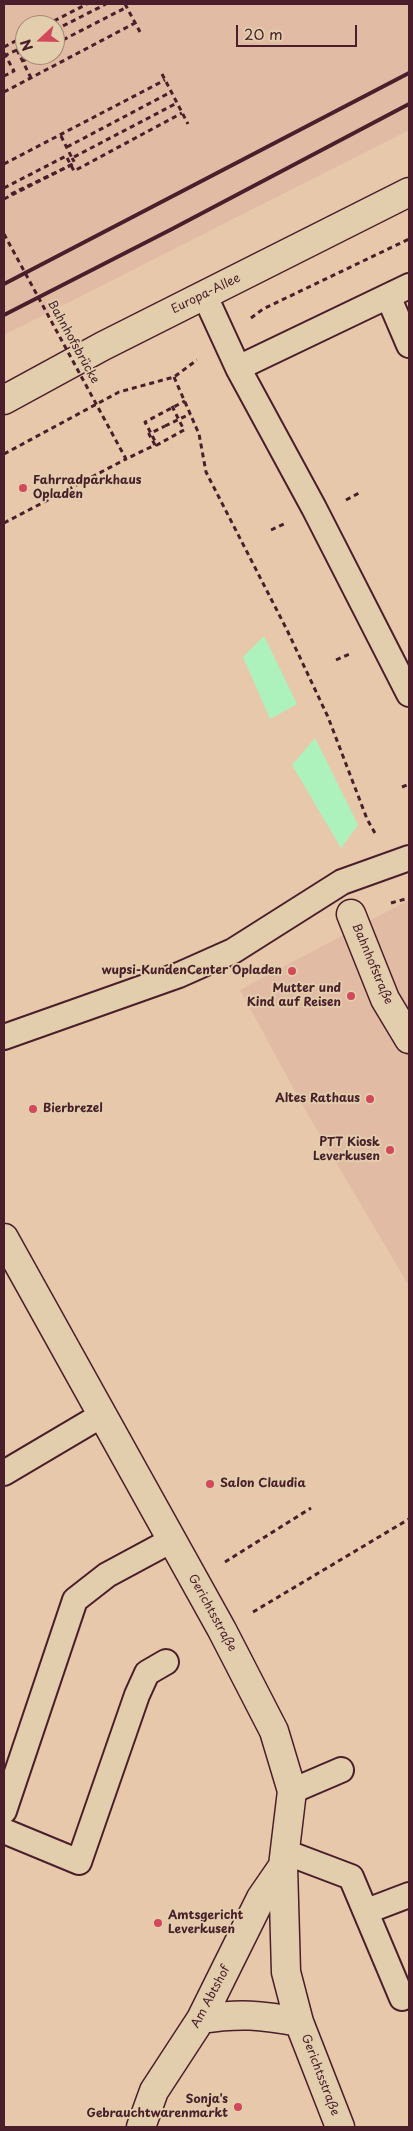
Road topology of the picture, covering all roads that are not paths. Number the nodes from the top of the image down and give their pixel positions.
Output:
1 (409, 192) edge
2 (409, 286) edge
3 (204, 294) junction
4 (388, 296) junction
5 (409, 345) edge
6 (238, 368) junction
7 (4, 400) edge
8 (409, 694) edge
9 (409, 858) edge
10 (351, 914) dead end
11 (4, 1037) edge
12 (409, 1039) edge
13 (4, 1238) edge
14 (102, 1415) junction
15 (4, 1473) edge
16 (172, 1540) junction
17 (166, 1662) dead end
18 (341, 1770) dead end
19 (292, 1790) junction
20 (4, 1811) edge
21 (4, 1831) edge
22 (284, 1859) junction
23 (409, 1895) edge
24 (367, 1911) junction
25 (402, 1998) dead end
26 (201, 2019) junction
27 (299, 2022) junction
28 (141, 2127) edge
29 (340, 2127) edge

1 - 3 street, Europa-Allee
2 - 4 lane
3 - 6 lane
3 - 7 street, Europa-Allee
4 - 5 lane
4 - 6 lane
6 - 8 lane
9 - 11 lane
10 - 12 street, Bahnhofstraße
13 - 14 street, Gerichtsstraße
14 - 15 lane
14 - 16 street, Gerichtsstraße
16 - 19 street, Gerichtsstraße
16 - 20 lane
17 - 21 lane
18 - 19 lane
19 - 22 street, Gerichtsstraße
22 - 24 lane
22 - 26 street, Am Abtshof
22 - 27 street, Gerichtsstraße
23 - 24 lane
24 - 25 lane
26 - 27 street, Gerichtsstraße
26 - 28 street, Am Abtshof
27 - 29 street, Gerichtsstraße

